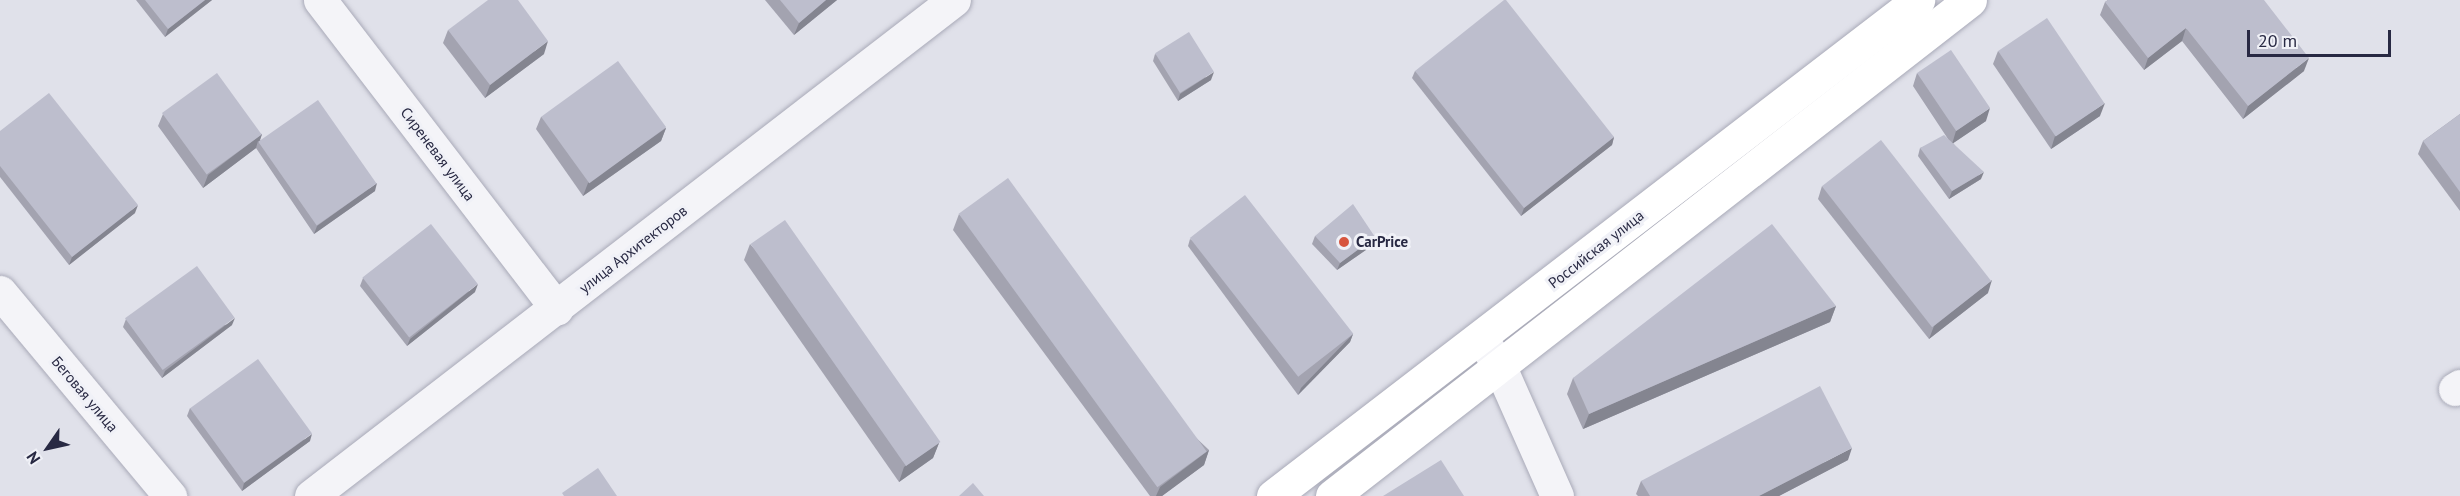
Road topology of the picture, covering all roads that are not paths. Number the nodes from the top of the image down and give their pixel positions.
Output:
1 (320, 0) edge
2 (954, 0) edge
3 (1918, 0) edge
4 (1970, 0) edge
5 (0, 292) edge
6 (556, 309) junction
7 (1480, 339) junction
8 (1499, 365) junction
9 (170, 496) edge
10 (311, 496) edge
11 (1273, 496) edge
12 (1332, 496) edge
13 (1557, 496) edge

1 - 6 street, Сиреневая улица
2 - 6 street, улица Архитекторов
3 - 7 main road, Российская улица
4 - 8 main road
5 - 9 street, Беговая улица
6 - 10 street, улица Архитекторов
7 - 8 street
7 - 11 main road, Российская улица
8 - 12 main road
8 - 13 street

